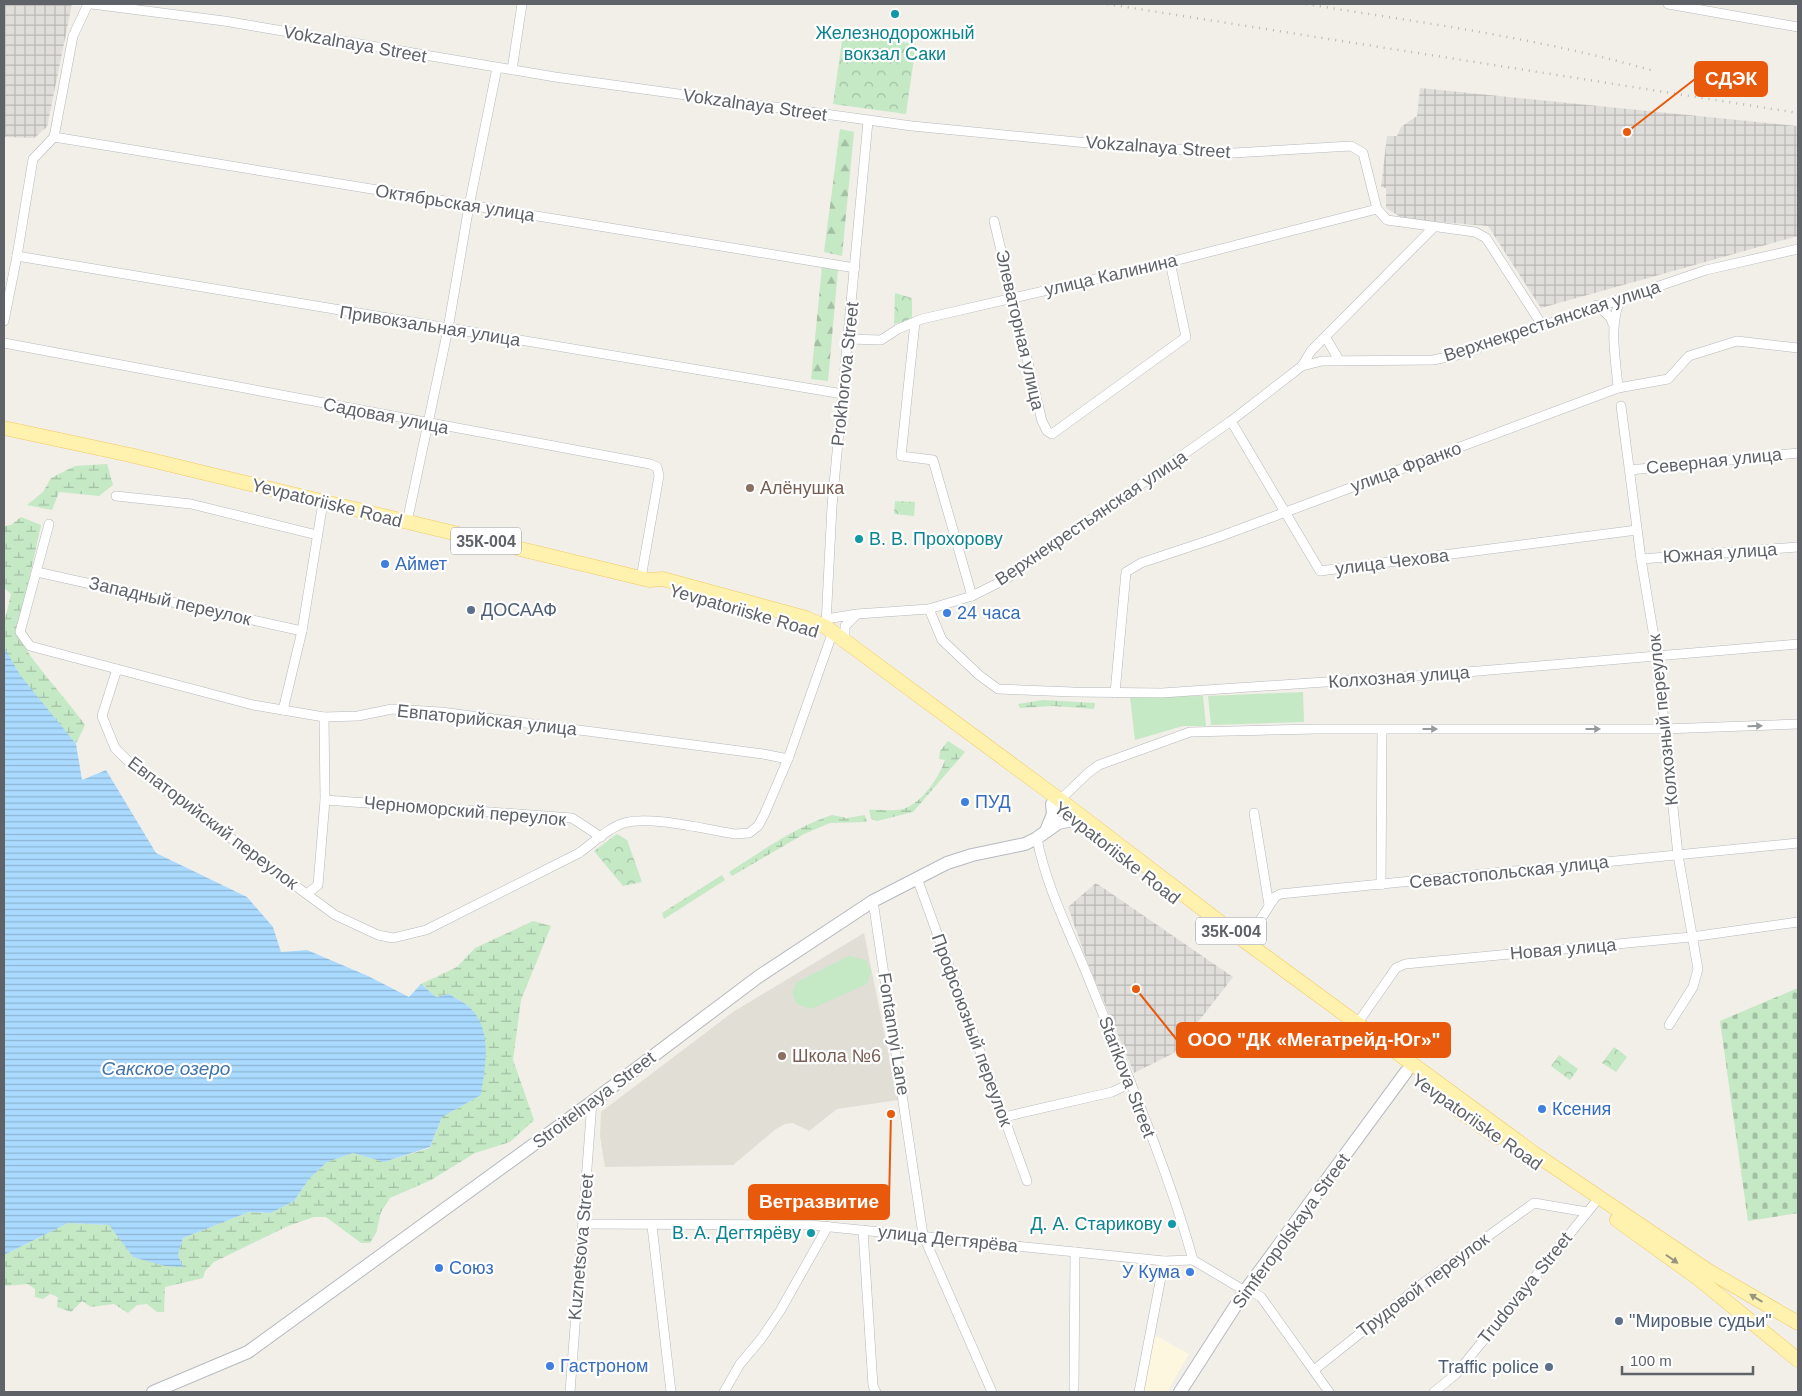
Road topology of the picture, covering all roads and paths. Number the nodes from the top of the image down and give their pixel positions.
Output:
1 (88, 4) edge
2 (92, 4) edge
3 (522, 4) edge
4 (1668, 4) edge
5 (1798, 27) edge
6 (497, 68) junction
7 (512, 70) junction
8 (868, 121) junction
9 (54, 137) junction
10 (469, 206) junction
11 (1377, 209) junction
12 (994, 221) dead end
13 (1433, 228) junction
14 (1798, 249) edge
15 (18, 256) junction
16 (1170, 262) junction
17 (855, 268) junction
18 (1013, 298) junction
19 (1620, 298) junction
20 (1597, 305) junction
21 (4, 321) edge
22 (915, 322) junction
23 (1542, 325) junction
24 (1614, 326) junction
25 (448, 329) junction
26 (1326, 338) junction
27 (848, 339) junction
28 (4, 343) edge
29 (1798, 348) edge
30 (1339, 360) junction
31 (1302, 366) junction
32 (1618, 388) junction
33 (843, 394) junction
34 (1621, 406) dead end
35 (1231, 421) junction
36 (428, 424) junction
37 (4, 428) edge
38 (1798, 453) edge
39 (1630, 470) junction
40 (116, 496) dead end
41 (323, 502) junction
42 (1285, 512) junction
43 (407, 522) junction
44 (49, 524) dead end
45 (1637, 530) junction
46 (317, 535) junction
47 (1798, 547) edge
48 (1641, 559) junction
49 (37, 572) junction
50 (645, 579) junction
51 (972, 596) junction
52 (929, 609) junction
53 (857, 614) junction
54 (828, 628) junction
55 (302, 631) junction
56 (845, 640) junction
57 (1798, 644) edge
58 (1657, 656) junction
59 (117, 669) junction
60 (1118, 693) junction
61 (283, 710) junction
62 (324, 717) junction
63 (1798, 724) edge
64 (1664, 729) junction
65 (1382, 730) junction
66 (788, 759) junction
67 (324, 800) junction
68 (1056, 802) junction
69 (1254, 813) dead end
70 (1073, 820) junction
71 (1042, 834) junction
72 (600, 837) junction
73 (1798, 842) edge
74 (1678, 855) junction
75 (917, 878) junction
76 (1381, 885) junction
77 (307, 894) junction
78 (873, 901) junction
79 (1269, 905) junction
80 (1798, 922) edge
81 (1691, 937) junction
82 (1246, 942) junction
83 (1357, 1024) junction
84 (1669, 1025) dead end
85 (1406, 1072) junction
86 (1131, 1083) junction
87 (592, 1102) junction
88 (1004, 1117) junction
89 (1027, 1181) dead end
90 (1590, 1208) junction
91 (583, 1224) junction
92 (652, 1226) junction
93 (828, 1226) junction
94 (863, 1230) junction
95 (923, 1235) junction
96 (1075, 1252) junction
97 (1193, 1260) junction
98 (1164, 1261) junction
99 (1246, 1290) junction
100 (1775, 1310) junction
101 (1798, 1323) edge
102 (1798, 1329) edge
103 (1782, 1346) junction
104 (1798, 1353) edge
105 (1798, 1360) edge
106 (1314, 1370) junction
107 (1074, 1388) dead end
108 (872, 1390) edge
109 (153, 1392) edge
110 (570, 1392) edge
111 (671, 1392) edge
112 (724, 1392) edge
113 (992, 1392) edge
114 (1139, 1392) edge
115 (1180, 1392) edge
116 (1329, 1392) edge
117 (1434, 1392) edge

1 - 9 street
2 - 6 street, Vokzalnaya Street
3 - 7 street
4 - 5 street
6 - 7 street, Vokzalnaya Street
6 - 10 street
7 - 8 street, Vokzalnaya Street
8 - 11 street, Vokzalnaya Street
8 - 17 street, Prokhorova Street
9 - 10 street, Октябрьская улица
9 - 15 street
10 - 17 street, Октябрьская улица
10 - 25 street
11 - 13 street
11 - 16 street, улица Калинина
12 - 18 street, Элеваторная улица
13 - 23 street
13 - 26 street, Верхнекрестьянская улица
14 - 19 street, Верхнекрестьянская улица
15 - 21 street
15 - 25 street, Привокзальная улица
16 - 18 street, улица Калинина
16 - 18 street, Элеваторная улица
17 - 27 street, Prokhorova Street
18 - 22 street, улица Калинина
19 - 20 street, Верхнекрестьянская улица
19 - 24 street
20 - 23 street, Верхнекрестьянская улица
20 - 24 street
22 - 27 street, улица Калинина
22 - 51 street
23 - 30 street, Верхнекрестьянская улица
24 - 32 street
25 - 33 street, Привокзальная улица
25 - 36 street
26 - 30 street
26 - 31 street, Верхнекрестьянская улица
27 - 33 street, Prokhorova Street
28 - 36 street, Садовая улица
29 - 32 street, улица Франко
30 - 31 street, Верхнекрестьянская улица
31 - 35 street, Верхнекрестьянская улица
32 - 42 street, улица Франко
33 - 54 street, Prokhorova Street
34 - 39 street, Колхозный переулок
35 - 42 street, улица Чехова
35 - 51 street, Верхнекрестьянская улица
36 - 43 street
36 - 50 street, Садовая улица
37 - 41 main road, Yevpatoriiske Road / 35К-004
38 - 39 street, Северная улица
39 - 45 street, Колхозный переулок
40 - 46 street
41 - 43 main road, Yevpatoriiske Road / 35К-004
41 - 46 street
42 - 45 street, улица Чехова
42 - 60 street, улица Франко
43 - 50 main road, Yevpatoriiske Road / 35К-004
44 - 49 street
45 - 48 street, Колхозный переулок
46 - 55 street
47 - 48 street, Южная улица
48 - 58 street, Колхозный переулок
49 - 55 street, Западный переулок
49 - 59 street, Евпаторийская улица
50 - 54 main road, Yevpatoriiske Road / 35К-004
51 - 52 street, Верхнекрестьянская улица
52 - 53 street, Верхнекрестьянская улица
52 - 60 street, Колхозная улица
53 - 54 street, Верхнекрестьянская улица
53 - 56 street
54 - 56 main road, Yevpatoriiske Road / 35К-004
54 - 66 street, Prokhorova Street
54 - 68 main road, Yevpatoriiske Road / 35К-004
55 - 61 street
56 - 68 main road, Yevpatoriiske Road / 35К-004
57 - 58 street, Колхозная улица
58 - 60 street, Колхозная улица
58 - 64 street, Колхозный переулок
59 - 61 street, Евпаторийская улица
59 - 77 street, Евпаторийский переулок
61 - 62 street, Евпаторийская улица
62 - 66 street, Евпаторийская улица
62 - 67 street, Евпаторийский переулок
64 -> 63 street
65 -> 64 street
64 - 74 street, Колхозный переулок
65 - 68 street
65 - 76 street
66 - 72 street, Евпаторийский переулок
67 - 72 street, Черноморский переулок
67 - 77 street, Евпаторийский переулок
68 - 70 main road, Yevpatoriiske Road / 35К-004
68 - 71 street
68 - 82 main road, Yevpatoriiske Road / 35К-004
69 - 79 street
70 - 71 street, Stroitelnaya Street
70 - 85 main road, Yevpatoriiske Road / 35К-004
71 - 75 street, Stroitelnaya Street
71 - 86 street, Starikova Street
72 - 77 street, Евпаторийский переулок
73 - 74 street, Севастопольская улица
74 - 76 street, Севастопольская улица
74 - 81 street, Колхозный переулок
75 - 78 street, Stroitelnaya Street
75 - 88 street, Профсоюзный переулок
76 - 79 street, Севастопольская улица
78 - 87 street, Stroitelnaya Street
78 - 95 street, Fontannyi Lane
79 - 82 street, Севастопольская улица
80 - 81 street, Новая улица
81 - 83 street, Новая улица
81 - 84 street, Колхозный переулок
82 - 83 main road, Yevpatoriiske Road / 35К-004
100 -> 83 main road, Yevpatoriiske Road / 35К-004
85 - 90 main road, Yevpatoriiske Road / 35К-004
85 - 99 street, Simferopolskaya Street
86 - 88 street
86 - 97 street, Starikova Street
87 - 91 street, Kuznetsova Street
87 - 109 street, Stroitelnaya Street
88 - 89 street, Профсоюзный переулок
90 -> 103 main road, Yevpatoriiske Road / 35К-004
90 - 106 street, Трудовой переулок
90 - 117 street, Trudovaya Street
91 - 92 street, улица Дегтярёва
91 - 110 street, Kuznetsova Street
92 - 93 street, улица Дегтярёва
92 - 111 street
93 - 94 street, улица Дегтярёва
93 - 112 street
94 - 95 street, улица Дегтярёва
94 - 108 street
95 - 96 street, улица Дегтярёва
95 - 113 street, Fontannyi Lane
96 - 98 street, улица Дегтярёва
96 - 107 street
97 - 98 street, улица Дегтярёва
97 - 99 street
98 - 114 street
99 - 106 street
99 - 115 street, Simferopolskaya Street
100 - 101 main road, Yevpatoriiske Road / 35К-004
100 - 102 main road
103 - 104 main road
103 - 105 main road, Yevpatoriiske Road / 35К-004
106 - 116 street

